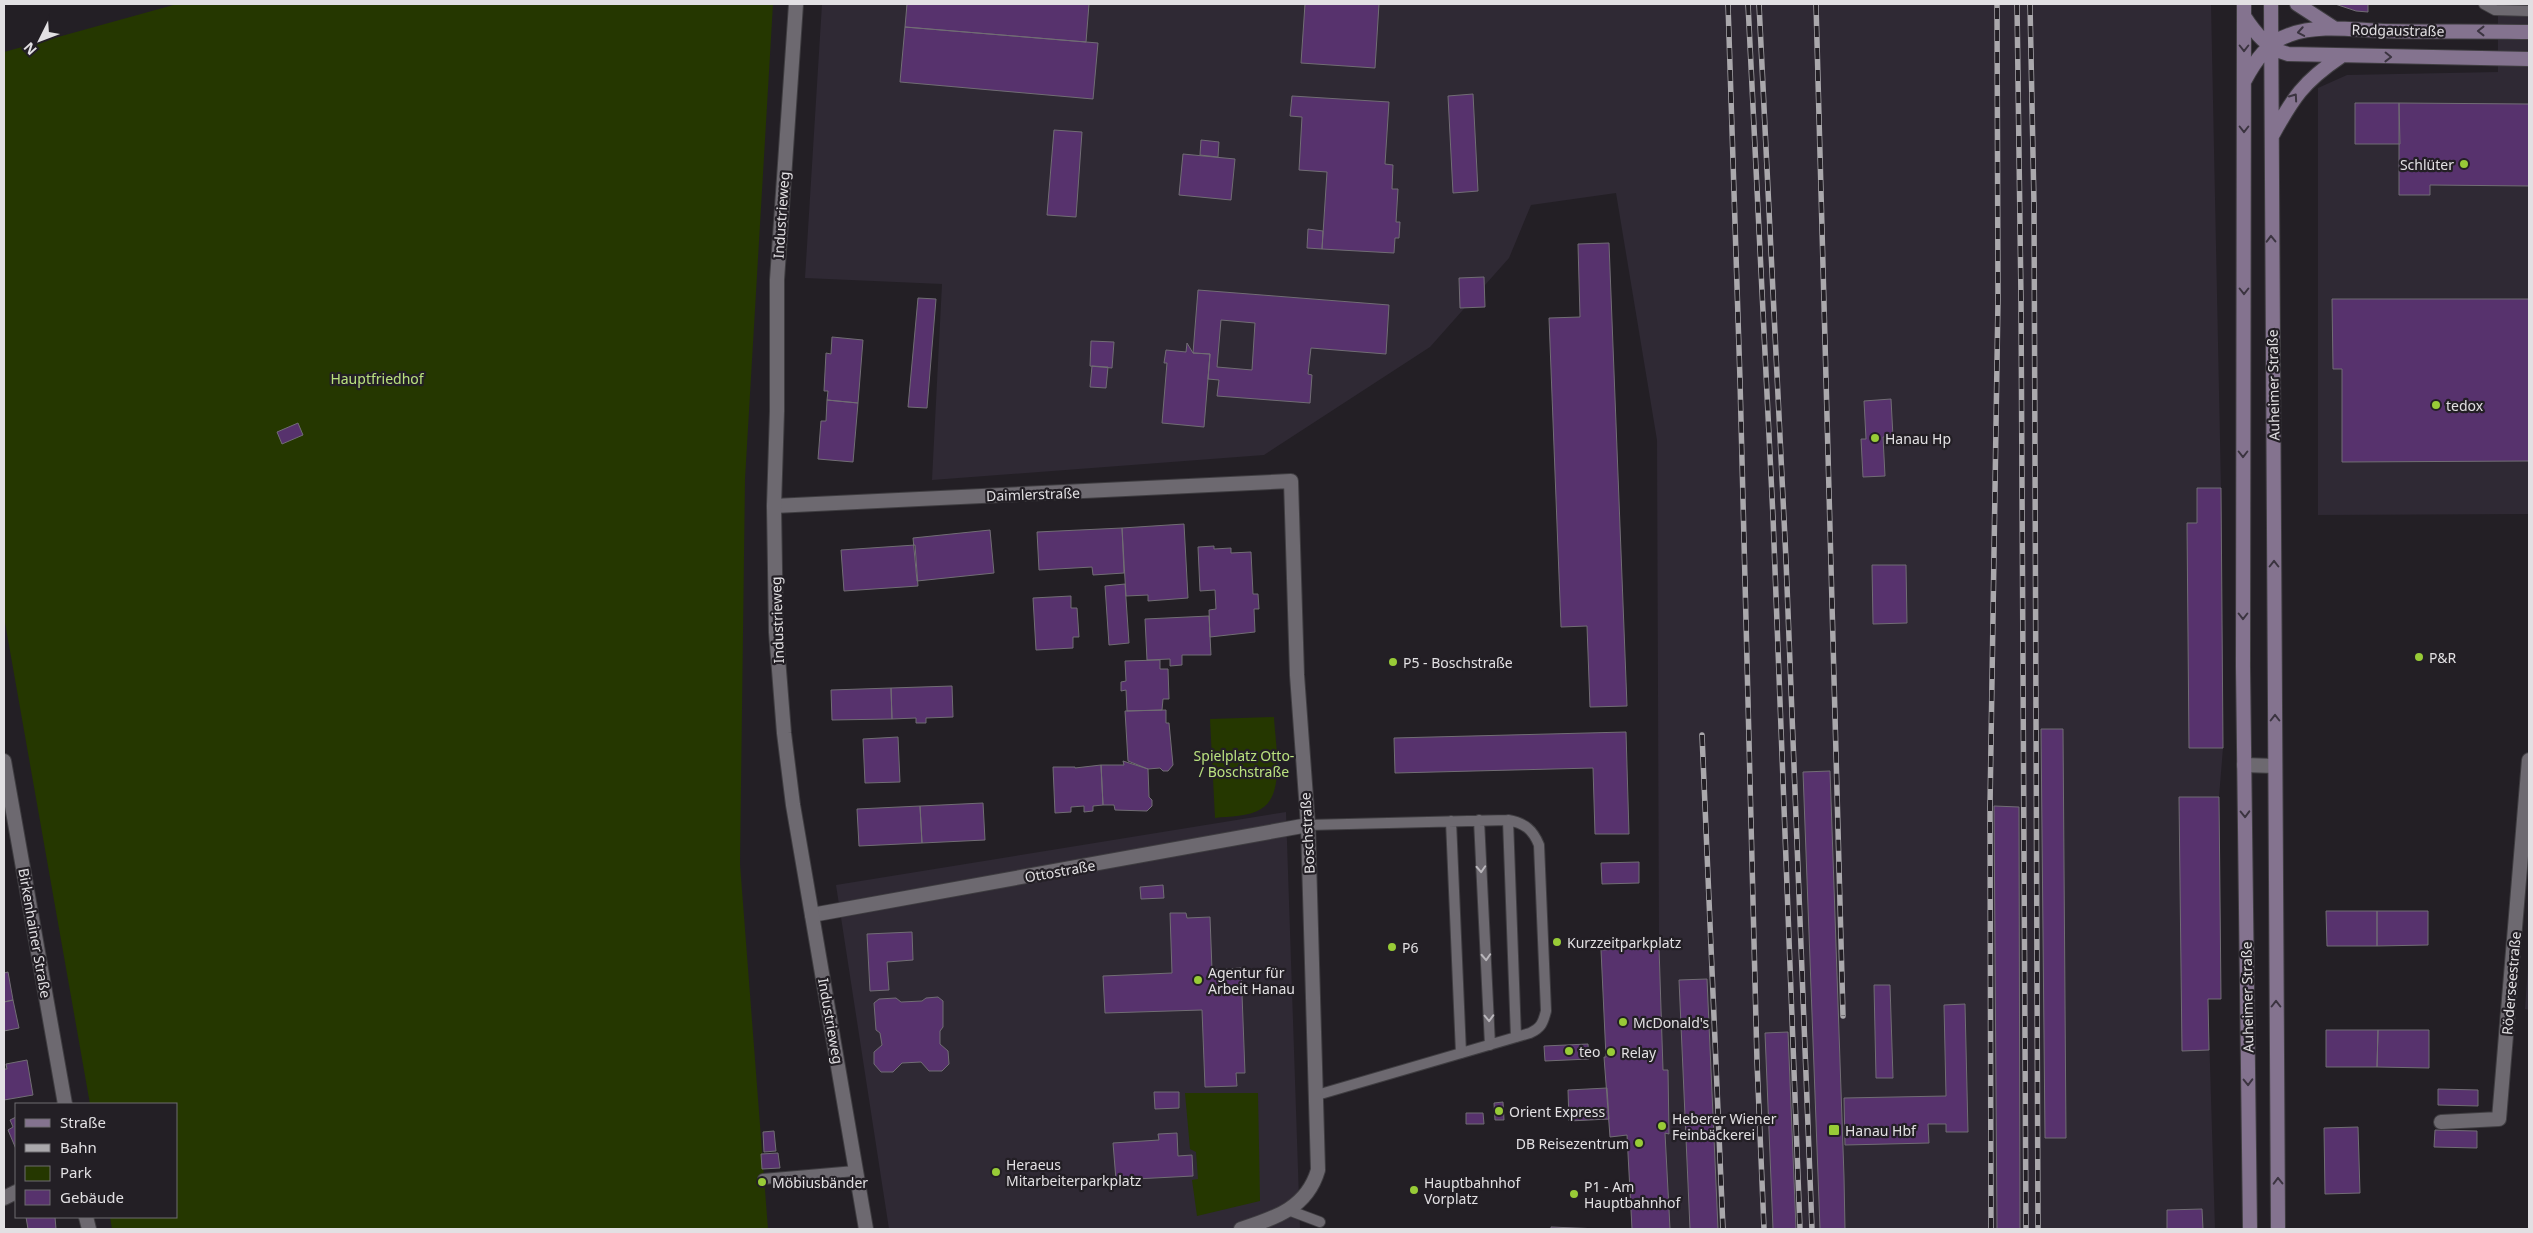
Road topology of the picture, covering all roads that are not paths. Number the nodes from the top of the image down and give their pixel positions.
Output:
1 (796, 4) edge
2 (2271, 4) edge
3 (2297, 4) edge
4 (2484, 4) edge
5 (2244, 10) edge
6 (2529, 11) edge
7 (2334, 28) junction
8 (2529, 32) edge
9 (2270, 46) junction
10 (2340, 57) junction
11 (2529, 59) edge
12 (2244, 80) junction
13 (2270, 139) junction
14 (1291, 481) joint
15 (774, 506) junction
16 (2529, 760) edge
17 (4, 761) edge
18 (2244, 765) junction
19 (2275, 766) junction
20 (1479, 820) junction
21 (1508, 820) junction
22 (1451, 821) junction
23 (9, 824) edge
24 (1308, 825) junction
25 (812, 915) junction
26 (1516, 1037) junction
27 (1490, 1045) junction
28 (1462, 1053) junction
29 (1317, 1095) junction
30 (65, 1103) edge
31 (2441, 1122) dead end
32 (855, 1171) junction
33 (763, 1179) dead end
34 (1288, 1210) junction
35 (1320, 1222) dead end
36 (866, 1229) edge
37 (1241, 1229) edge
38 (2250, 1229) edge
39 (2278, 1229) edge

1 - 15 street, Industrieweg
2 - 9 main road, Auheimer Straße
3 - 7 main road
4 - 6 lane
5 - 9 main road, Rodgaustraße
5 -> 12 main road, Auheimer Straße
8 -> 7 main road, Rodgaustraße
7 -> 9 main road, Rodgaustraße
9 - 10 main road, Rodgaustraße
9 - 12 main road, Rodgaustraße
9 - 13 main road, Auheimer Straße
10 -> 11 main road, Rodgaustraße
13 -> 10 main road
12 -> 18 main road, Auheimer Straße
19 -> 13 main road, Auheimer Straße
14 - 15 street, Daimlerstraße
14 - 24 street, Boschstraße
15 - 25 street, Industrieweg
16 - 31 street, Röderseestraße
17 - 23 street, Birkenhainer Straße
18 - 19 street
18 -> 38 main road, Auheimer Straße
39 -> 19 main road, Auheimer Straße
20 - 21 lane
20 - 22 lane
20 -> 27 lane
21 - 26 lane
21 - 26 lane
22 - 24 lane
22 - 28 lane
23 - 30 street, Birkenhainer Straße
24 - 25 street, Ottostraße
24 - 29 street, Boschstraße
25 - 32 street, Industrieweg
26 - 27 lane
27 - 28 lane
28 - 29 lane
29 - 34 street, Boschstraße
32 - 33 lane
32 - 36 street, Industrieweg
34 - 35 lane
34 - 37 street, Boschstraße

